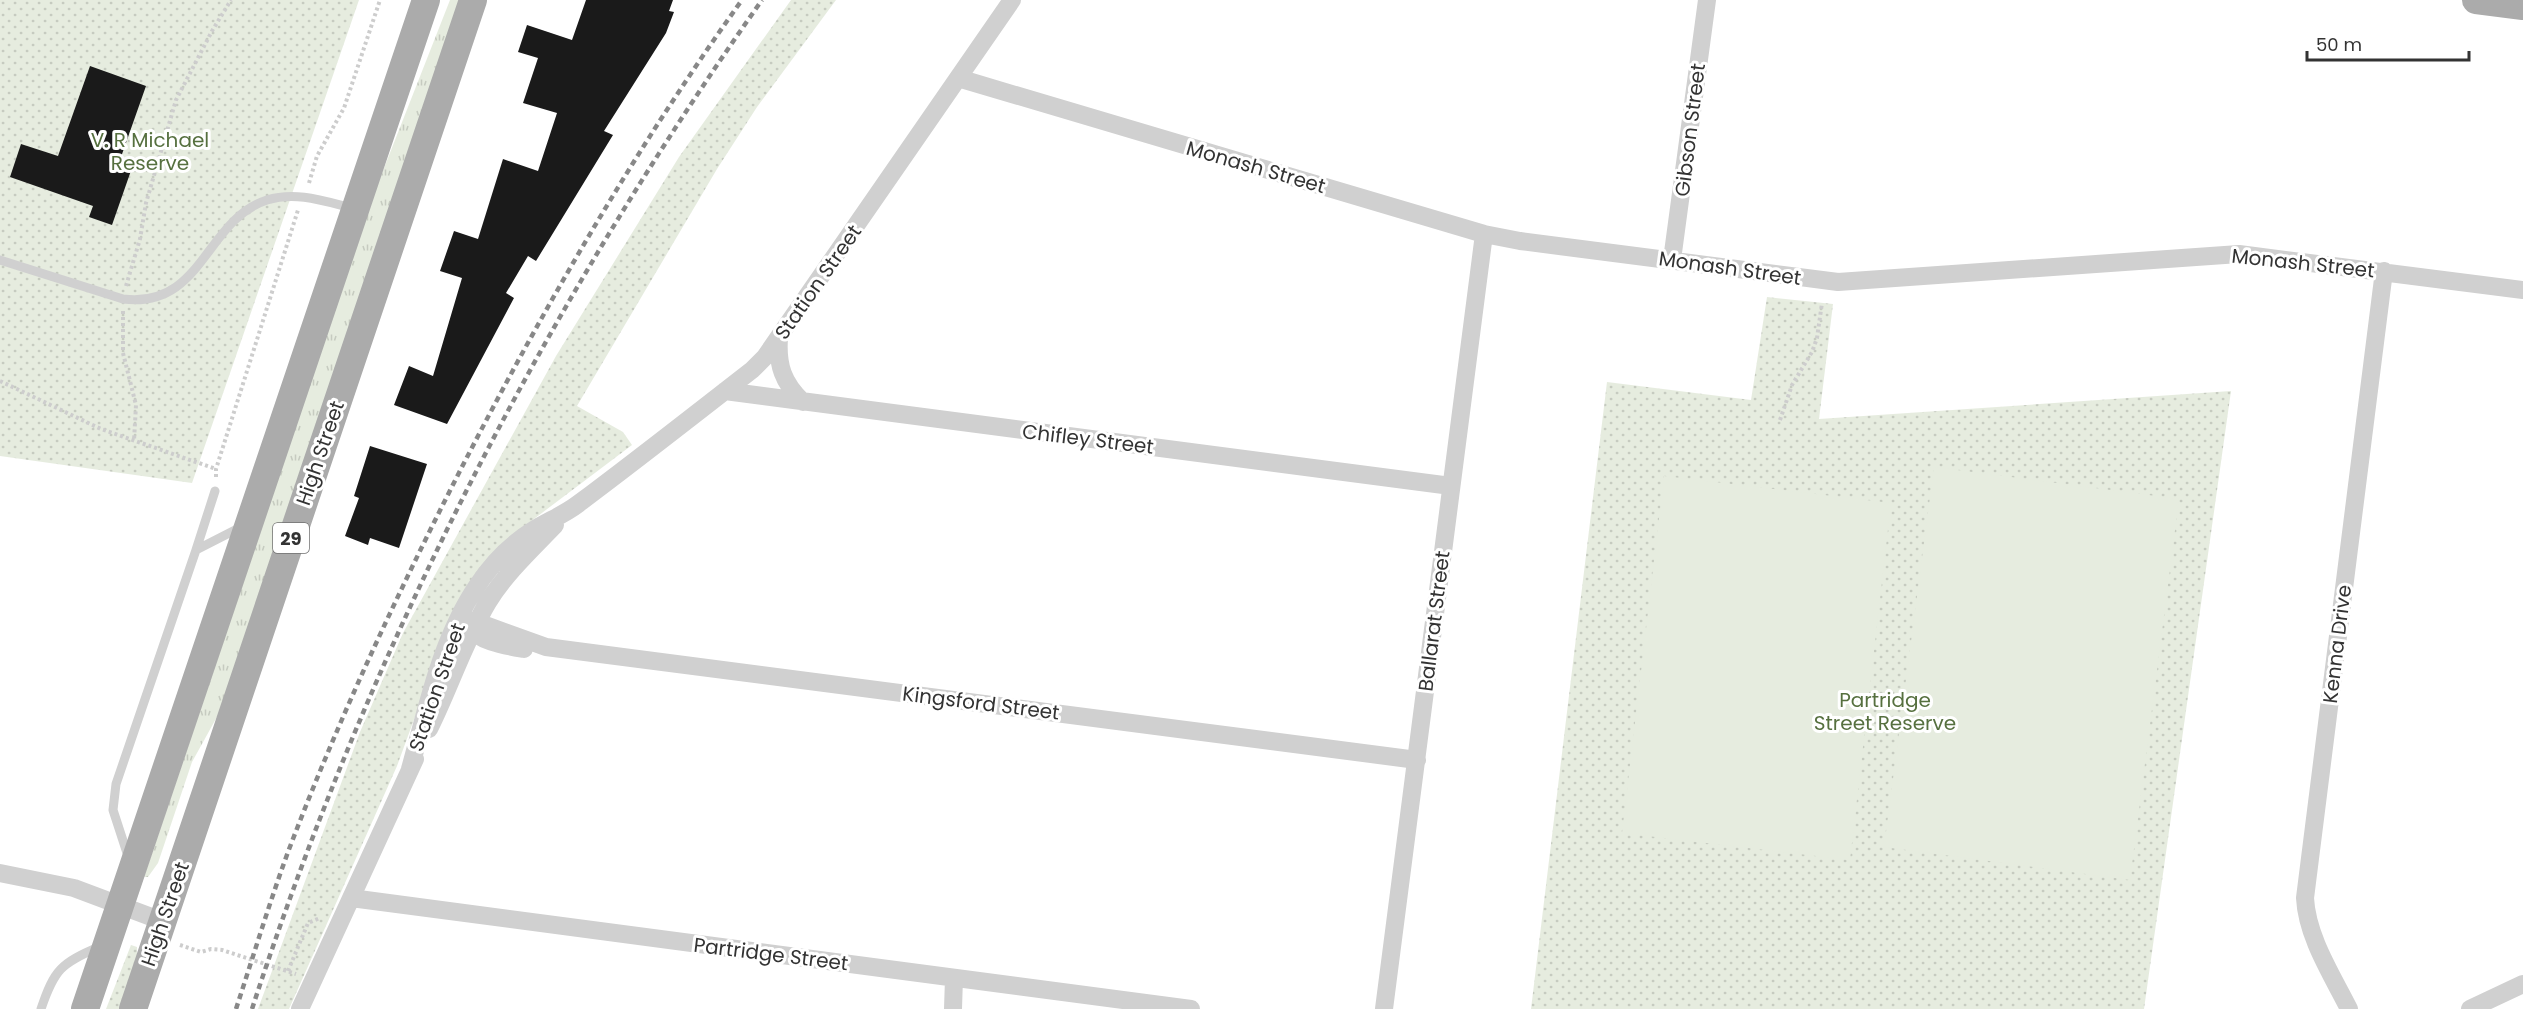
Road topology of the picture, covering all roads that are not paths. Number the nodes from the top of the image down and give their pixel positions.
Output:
1 (426, 0) edge
2 (473, 0) edge
3 (1012, 0) edge
4 (1707, 0) edge
5 (958, 78) junction
6 (355, 209) junction
7 (1484, 234) junction
8 (0, 260) edge
9 (1672, 260) junction
10 (2384, 272) junction
11 (2523, 290) edge
12 (779, 338) junction
13 (725, 391) junction
14 (803, 402) junction
15 (1451, 486) junction
16 (215, 491) road end
17 (251, 522) junction
18 (196, 550) junction
19 (469, 624) junction
20 (1417, 760) junction
21 (133, 870) junction
22 (0, 873) edge
23 (351, 898) junction
24 (120, 905) junction
25 (159, 930) junction
26 (107, 944) junction
27 (954, 978) junction
28 (2523, 984) edge
29 (40, 1009) edge
30 (85, 1009) edge
31 (133, 1009) edge
32 (300, 1009) edge
33 (953, 1009) edge
34 (1191, 1009) edge
35 (1384, 1009) edge
36 (2349, 1009) edge
37 (2470, 1009) edge

1 - 6 main road, 29
2 - 25 main road, High Street / 29
3 - 5 street, Station Street
4 - 9 street, Gibson Street
5 - 7 street, Monash Street
5 - 12 street, Station Street
6 - 8 lane
6 - 17 main road, 29
7 - 9 street, Monash Street
7 - 15 street, Ballarat Street
9 - 10 street, Monash Street
10 - 11 street, Monash Street
10 - 36 street, Kenna Drive
12 - 13 street, Station Street
12 - 14 street
13 - 14 street, Chifley Street
13 - 19 street, Station Street
14 - 15 street, Chifley Street
15 - 20 street, Ballarat Street
16 - 18 lane
17 - 18 lane
17 - 21 main road, 29
18 - 21 lane
19 - 20 street, Kingsford Street
19 - 23 street, Station Street
20 - 35 street, Ballarat Street
21 - 24 main road, 29
22 - 24 street
23 - 27 street, Partridge Street
23 - 32 street, Station Street
24 - 25 street
24 - 26 main road, 29
25 - 31 main road, High Street / 29
26 - 29 lane
26 - 30 main road, 29
27 - 33 street
27 - 34 street, Partridge Street
28 - 37 street

